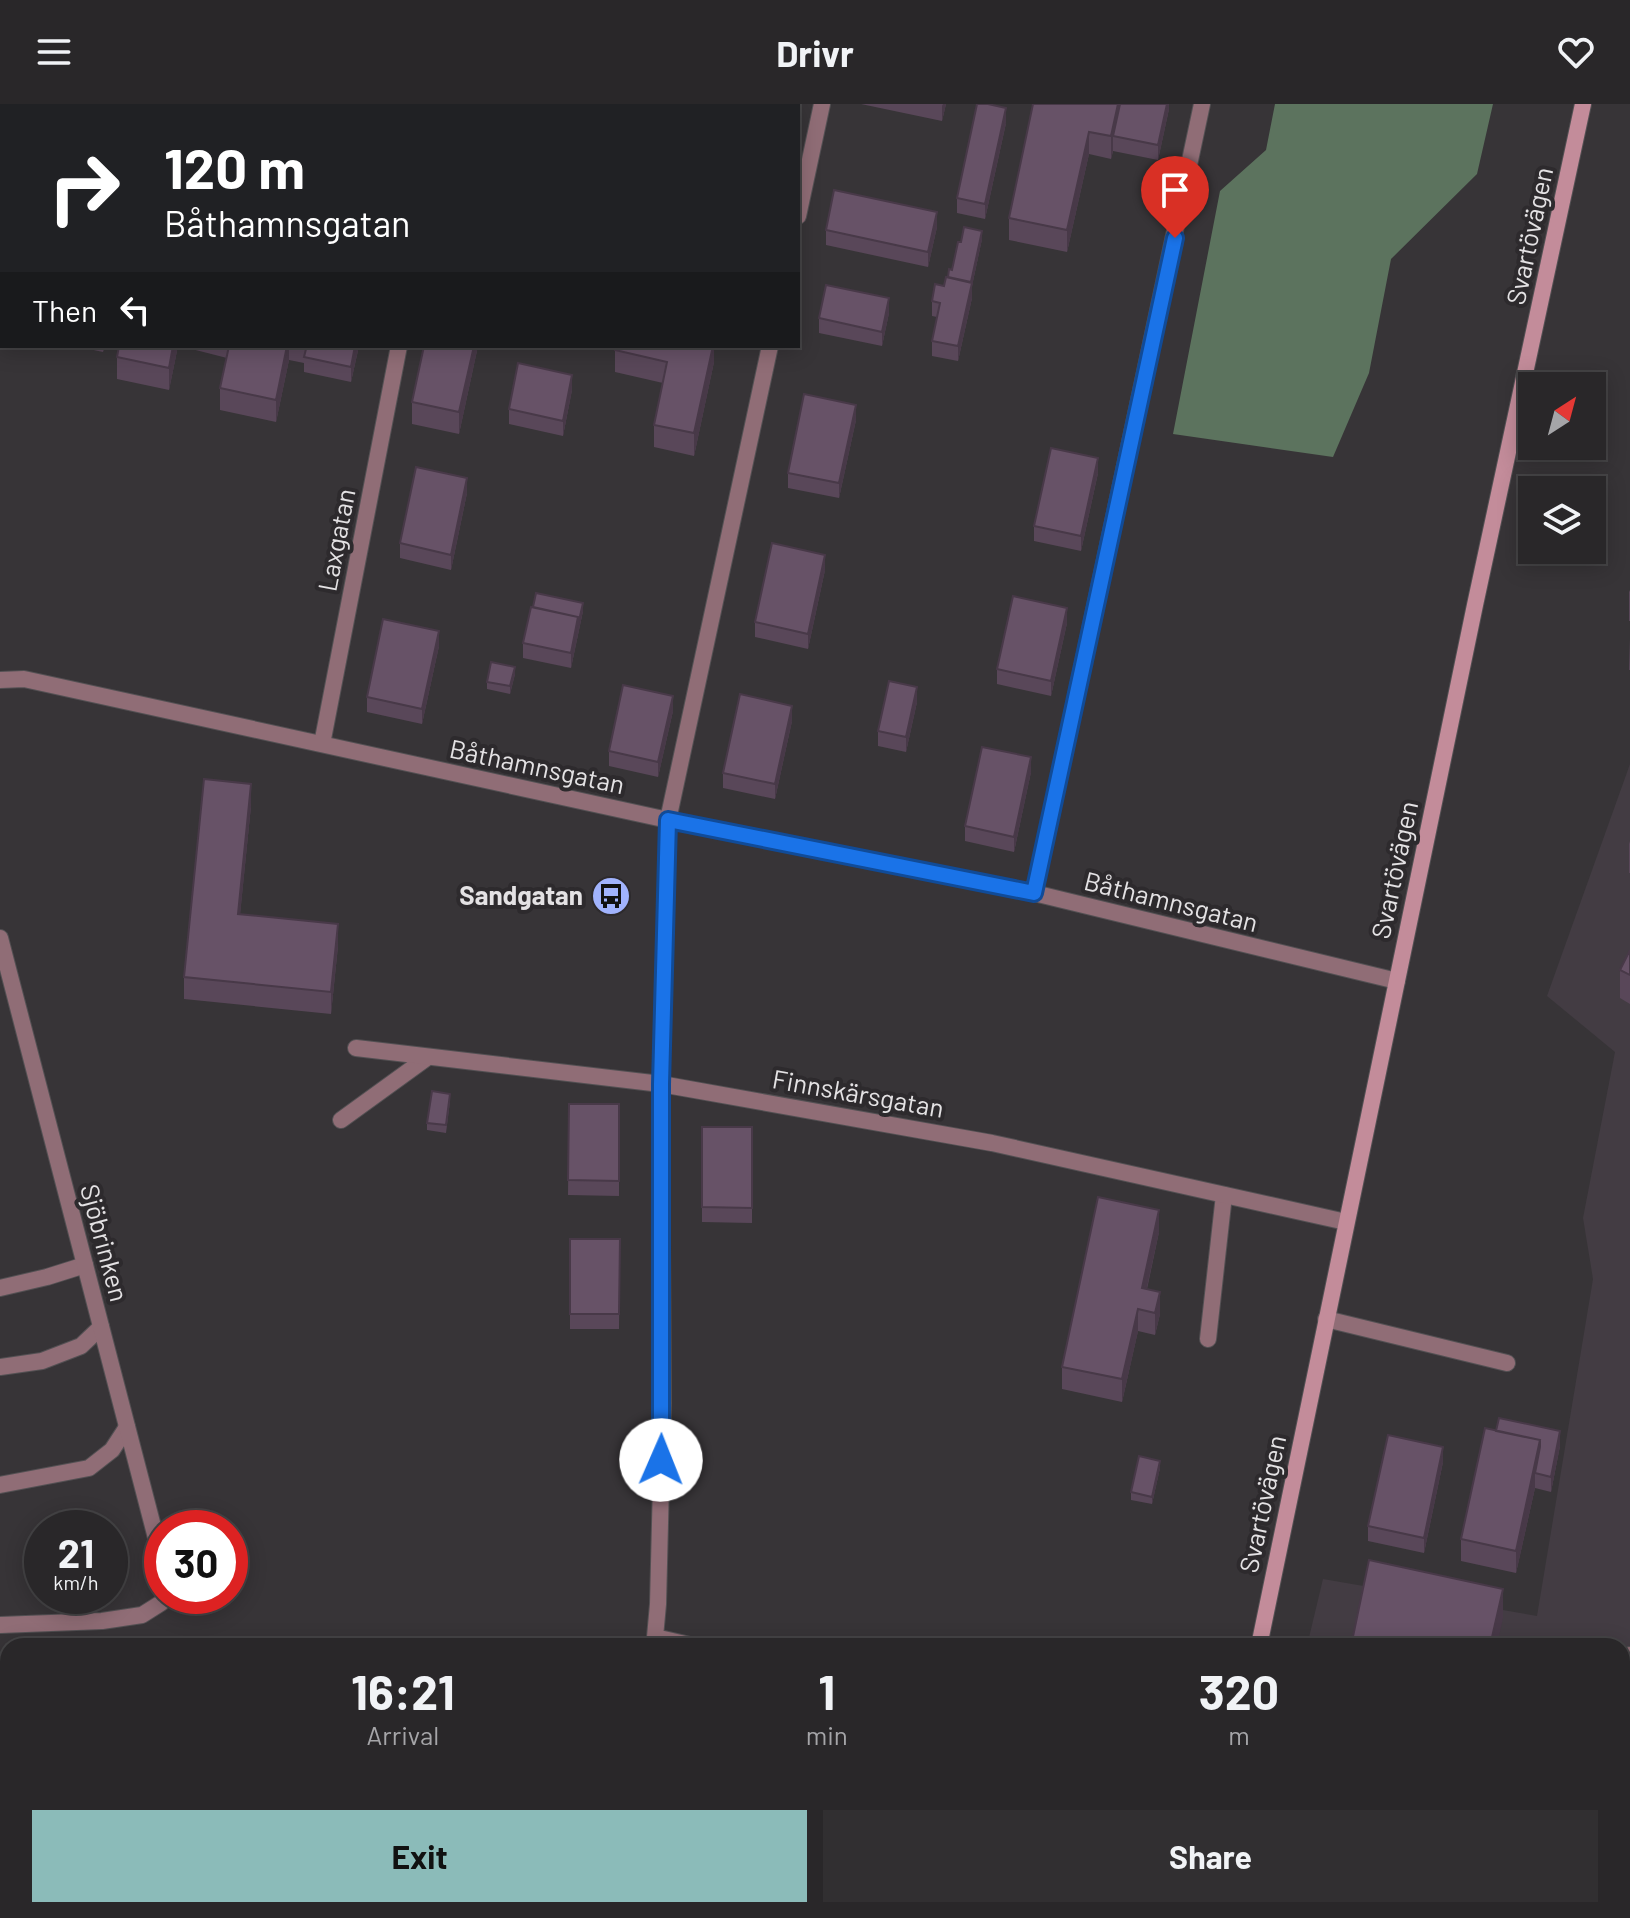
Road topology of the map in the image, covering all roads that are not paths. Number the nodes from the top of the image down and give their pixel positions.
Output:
1 (822, 104) edge
2 (1202, 104) edge
3 (1583, 104) edge
4 (800, 207) edge
5 (399, 348) edge
6 (770, 348) edge
7 (0, 680) edge
8 (322, 744) junction
9 (668, 820) junction
10 (1034, 893) junction
11 (0, 938) edge
12 (1397, 981) junction
13 (356, 1048) dead end
14 (428, 1057) junction
15 (661, 1084) junction
16 (341, 1120) dead end
17 (1224, 1195) junction
18 (1346, 1222) junction
19 (85, 1265) junction
20 (0, 1288) edge
21 (1326, 1319) junction
22 (101, 1327) junction
23 (1208, 1339) dead end
24 (1507, 1363) dead end
25 (0, 1367) edge
26 (127, 1427) junction
27 (0, 1485) edge
28 (149, 1510) edge
29 (144, 1614) edge
30 (0, 1625) edge
31 (659, 1638) edge
32 (1261, 1638) edge

1 - 4 street
2 - 10 street
3 - 12 main road, Svartövägen
5 - 8 street, Laxgatan
6 - 9 street
7 - 8 street
8 - 9 street, Båthamnsgatan
9 - 10 street, Båthamnsgatan
9 - 15 street
10 - 12 street, Båthamnsgatan
11 - 19 street, Sjöbrinken
12 - 18 main road, Svartövägen
13 - 14 street, Finnskärsgatan
14 - 15 street, Finnskärsgatan
14 - 16 street
15 - 17 street, Finnskärsgatan
15 - 31 street
17 - 18 street, Finnskärsgatan
17 - 23 street
18 - 21 main road, Svartövägen
19 - 20 street
19 - 22 street, Sjöbrinken
21 - 24 street
21 - 32 main road, Svartövägen
22 - 25 street
22 - 26 street, Sjöbrinken
26 - 27 street
26 - 28 street, Sjöbrinken
29 - 30 street

